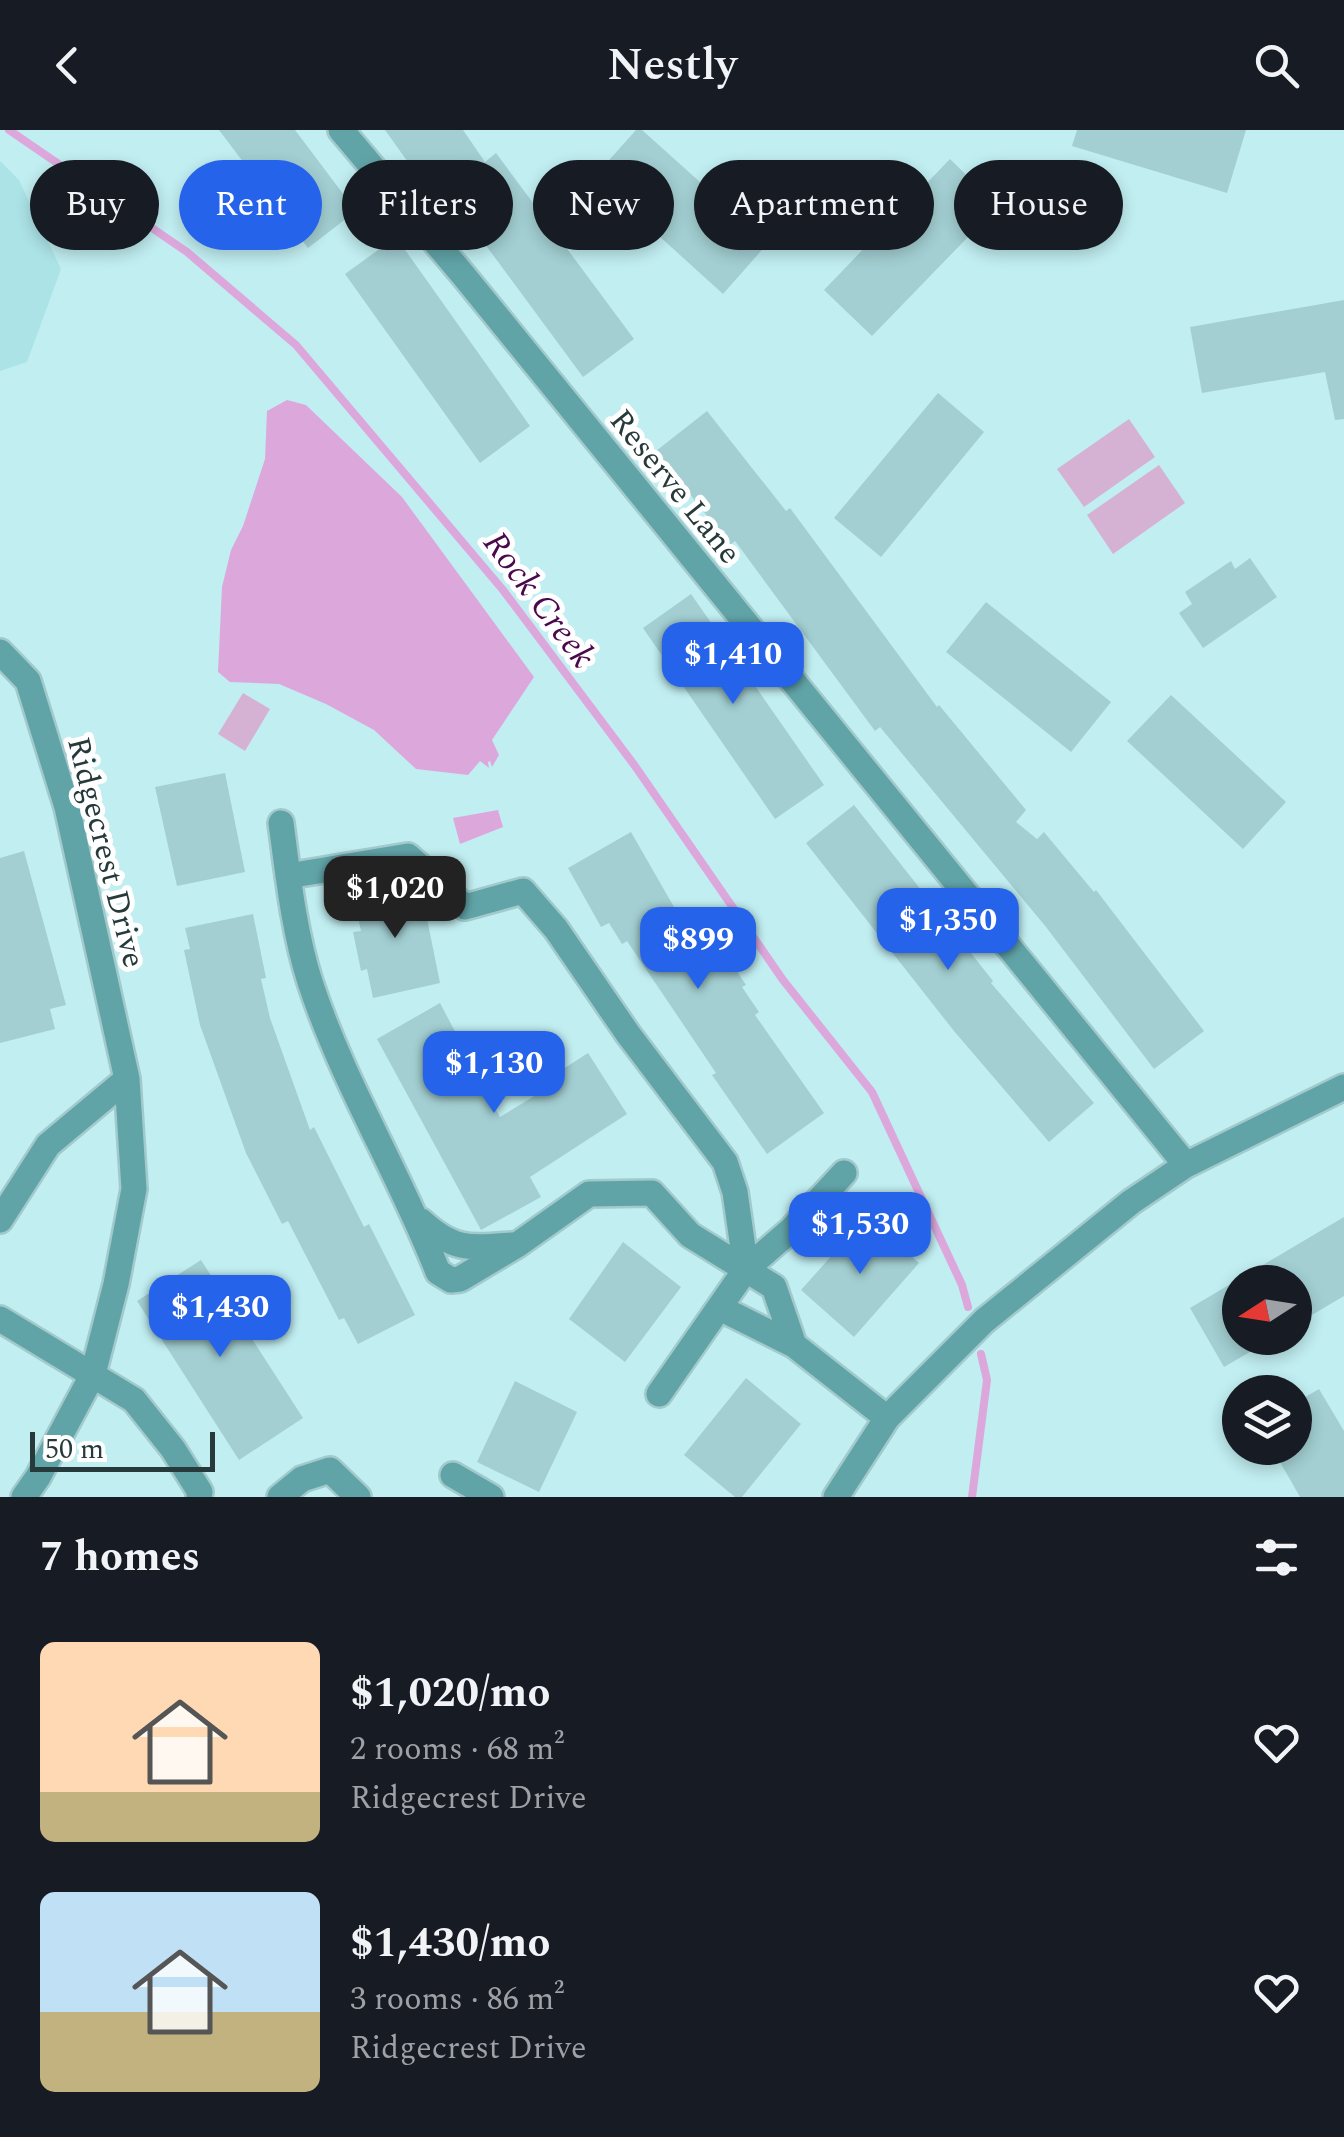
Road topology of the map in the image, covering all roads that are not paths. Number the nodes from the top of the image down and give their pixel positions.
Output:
1 (340, 130) edge
2 (0, 652) edge
3 (280, 823) dead end
4 (288, 876) junction
5 (128, 1080) junction
6 (1344, 1087) edge
7 (1186, 1165) junction
8 (844, 1173) dead end
9 (413, 1214) junction
10 (0, 1220) edge
11 (517, 1245) junction
12 (746, 1269) junction
13 (720, 1308) junction
14 (0, 1319) edge
15 (794, 1345) junction
16 (93, 1374) junction
17 (659, 1394) dead end
18 (887, 1418) junction
19 (453, 1475) dead end
20 (24, 1497) edge
21 (199, 1497) edge
22 (280, 1497) edge
23 (358, 1497) edge
24 (491, 1497) edge
25 (836, 1497) edge

1 - 7 street, Reserve Lane
2 - 5 street, Ridgecrest Drive
3 - 4 street
4 - 9 street
4 - 12 street
5 - 10 street
5 - 16 street, Ridgecrest Drive
6 - 7 street
7 - 18 street
8 - 12 street
9 - 11 street
9 - 11 street
11 - 12 street
12 - 13 street
12 - 15 street
13 - 15 street
13 - 17 street
14 - 16 street
15 - 18 street
16 - 20 street, Ridgecrest Drive
16 - 21 street
18 - 25 street
19 - 24 street
22 - 23 street

